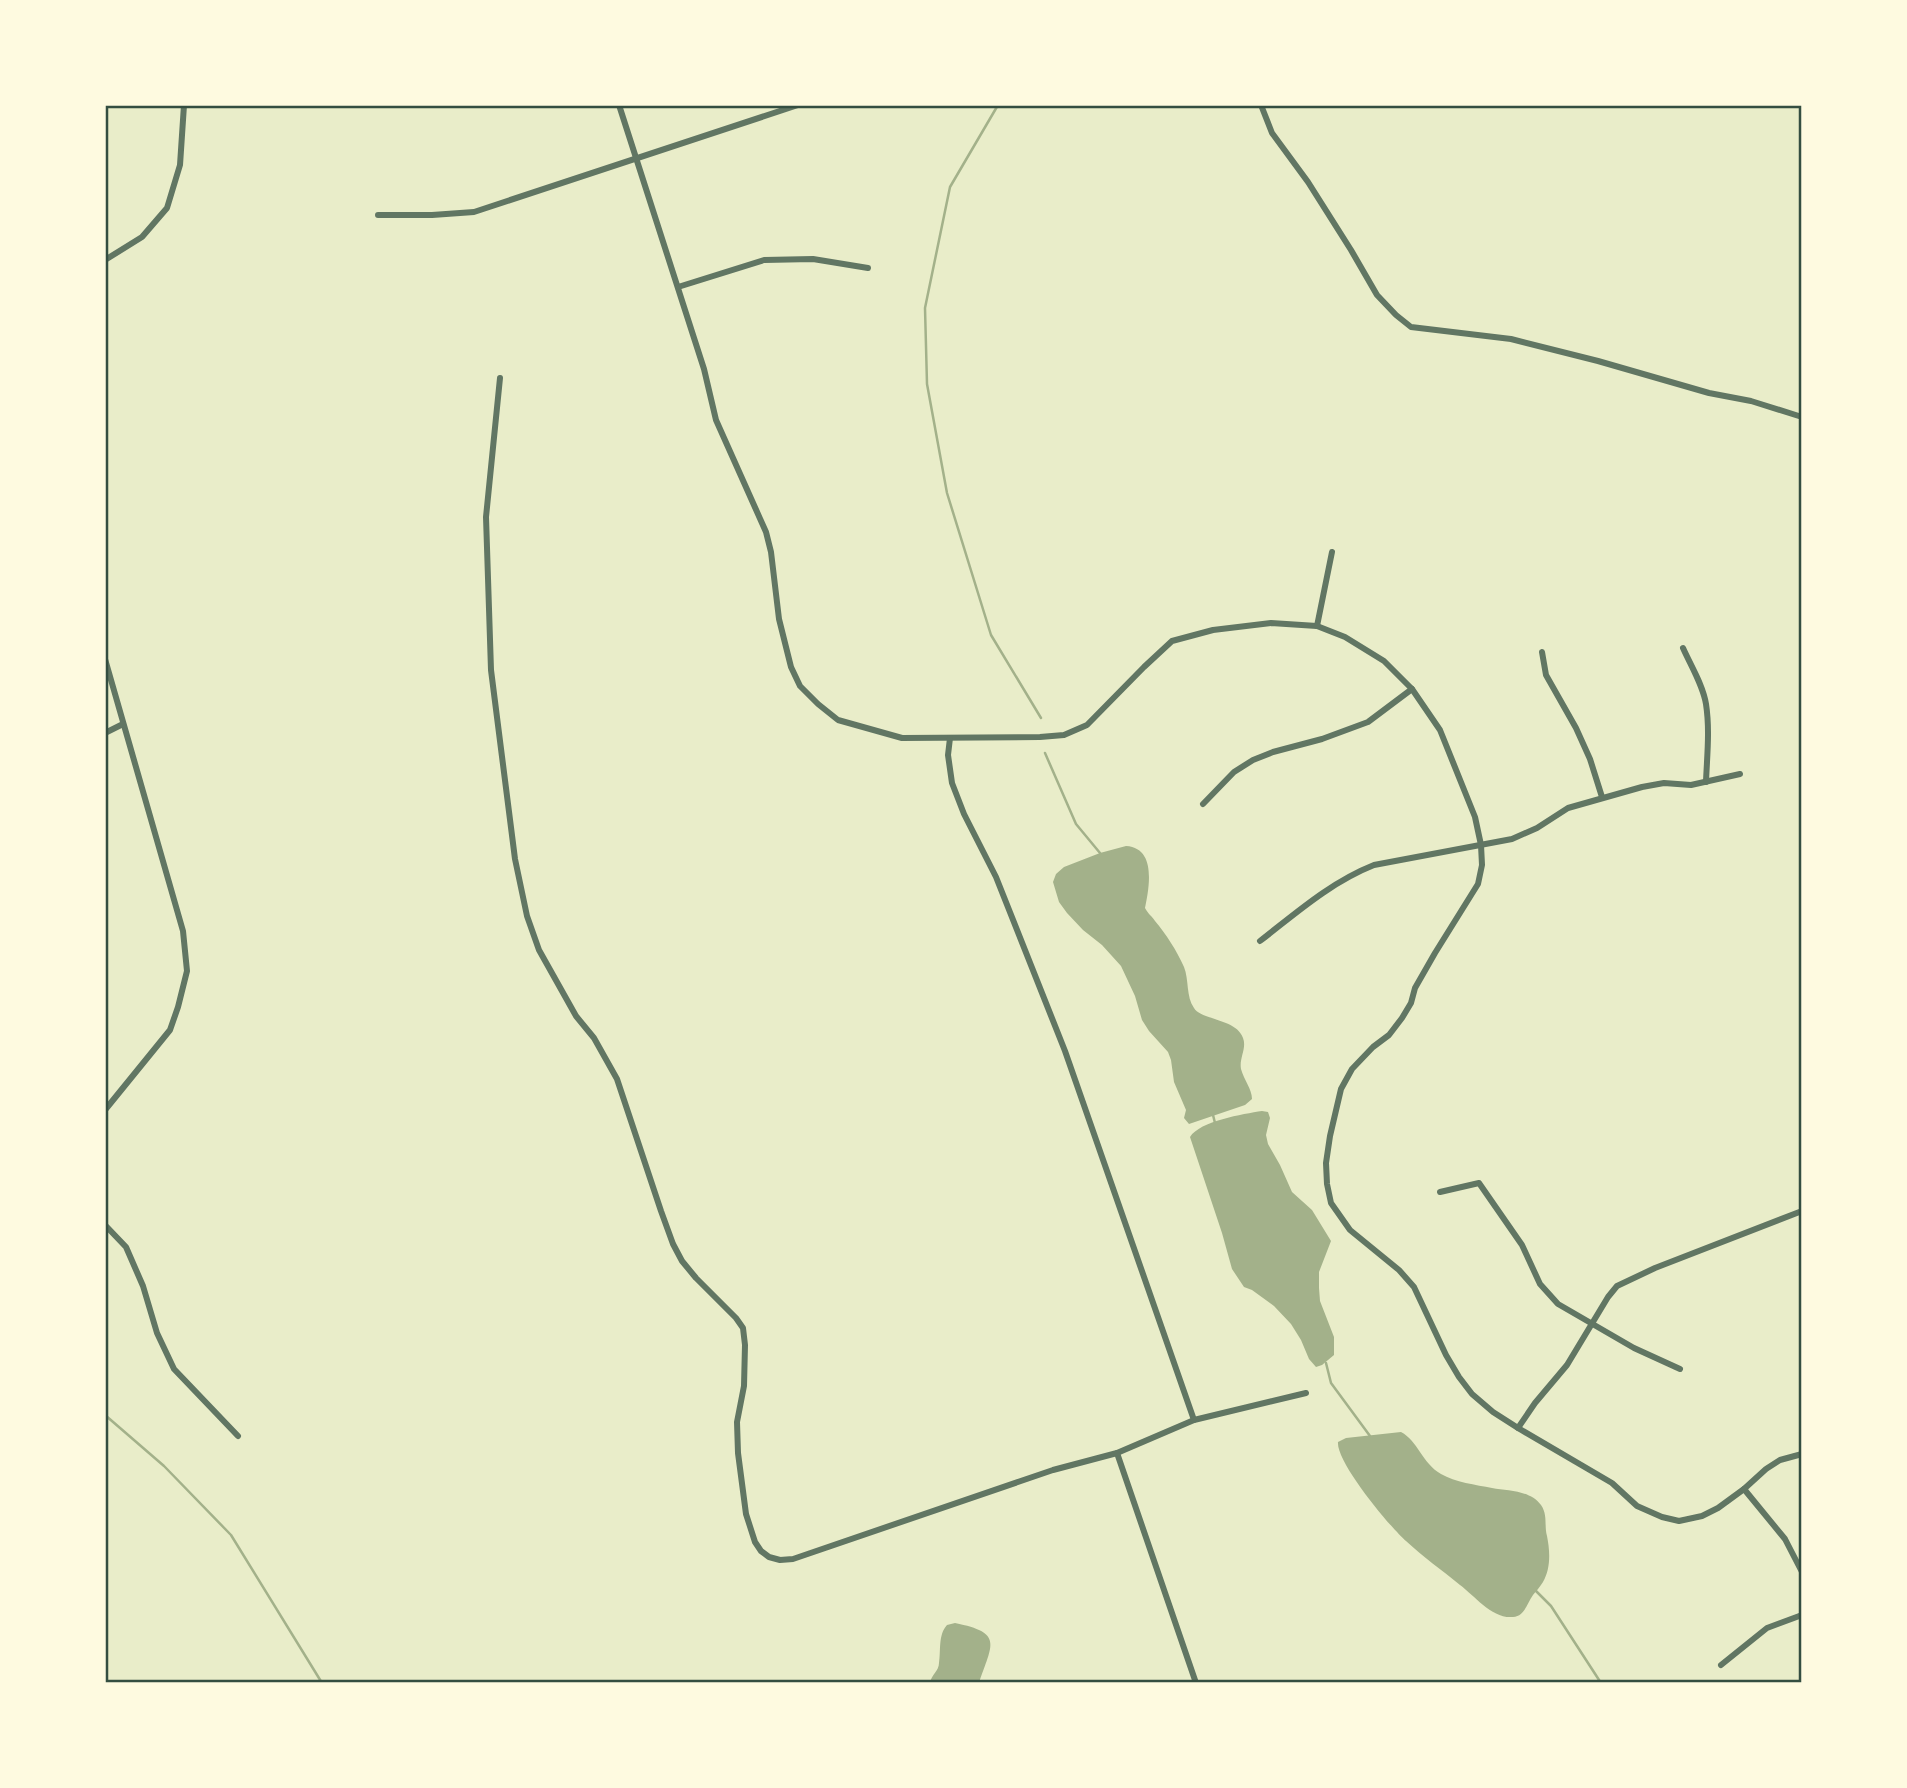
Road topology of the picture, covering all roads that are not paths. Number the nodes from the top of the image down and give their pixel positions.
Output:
1 (184, 105) edge
2 (619, 105) edge
3 (797, 105) edge
4 (1261, 105) edge
5 (637, 158) junction
6 (379, 215) dead end
7 (105, 260) edge
8 (868, 268) dead end
9 (678, 287) junction
10 (500, 378) dead end
11 (1802, 417) edge
12 (1332, 552) dead end
13 (1317, 626) junction
14 (1683, 648) dead end
15 (1542, 652) dead end
16 (105, 659) edge
17 (1412, 689) junction
18 (124, 724) junction
19 (105, 733) edge
20 (950, 738) junction
21 (1740, 774) dead end
22 (1706, 782) junction
23 (1602, 797) junction
24 (1203, 804) dead end
25 (1481, 845) junction
26 (1260, 941) dead end
27 (105, 1110) edge
28 (1440, 1192) dead end
29 (1802, 1211) edge
30 (105, 1225) edge
31 (1592, 1325) junction
32 (1680, 1369) dead end
33 (1306, 1393) dead end
34 (1194, 1420) junction
35 (1518, 1428) junction
36 (238, 1436) dead end
37 (1117, 1453) junction
38 (1802, 1454) edge
39 (1744, 1489) junction
40 (1802, 1572) edge
41 (1802, 1615) edge
42 (1721, 1665) dead end
43 (1196, 1683) edge

1 - 7 street
2 - 5 street
3 - 5 street
4 - 11 street
5 - 6 street
5 - 9 street
8 - 9 street
9 - 20 street
10 - 37 street
12 - 13 street
13 - 17 street
13 - 20 street
14 - 22 street
15 - 23 street
16 - 18 street
17 - 24 street
17 - 25 street
18 - 19 street
18 - 27 street
20 - 34 street
21 - 22 street
22 - 23 street
23 - 25 street
25 - 26 street
25 - 35 street
28 - 31 street
29 - 31 street
30 - 36 street
31 - 32 street
31 - 35 street
33 - 34 street
34 - 37 street
35 - 39 street
37 - 43 street
38 - 39 street
39 - 40 street
41 - 42 street

